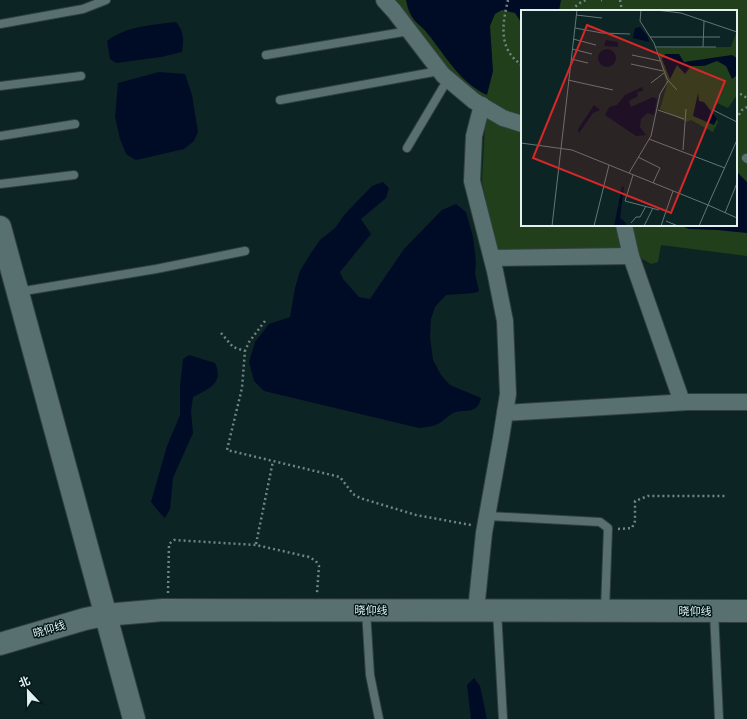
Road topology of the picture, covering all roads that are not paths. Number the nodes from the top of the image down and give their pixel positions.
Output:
1 (106, 0) edge
2 (384, 0) edge
3 (0, 24) edge
4 (409, 31) junction
5 (266, 55) dead end
6 (444, 75) junction
7 (81, 76) dead end
8 (0, 86) edge
9 (280, 100) dead end
10 (482, 105) junction
11 (75, 124) dead end
12 (521, 124) edge
13 (0, 136) edge
14 (407, 148) dead end
15 (74, 175) dead end
16 (0, 184) edge
17 (624, 226) edge
18 (0, 227) edge
19 (245, 251) dead end
20 (631, 256) junction
21 (492, 258) junction
22 (18, 292) junction
23 (682, 402) junction
24 (747, 402) edge
25 (505, 413) junction
26 (486, 522) junction
27 (366, 610) junction
28 (486, 610) junction
29 (605, 610) junction
30 (714, 611) junction
31 (747, 611) edge
32 (105, 615) junction
33 (0, 644) edge
34 (134, 719) edge
35 (379, 719) edge
36 (503, 719) edge
37 (719, 719) edge

1 - 3 lane
2 - 4 street
4 - 5 lane
4 - 6 street
6 - 9 lane
6 - 10 street
6 - 14 lane
7 - 8 lane
10 - 12 street
10 - 21 street
11 - 13 lane
15 - 16 lane
17 - 20 street
18 - 22 main road
19 - 22 lane
20 - 21 street
20 - 23 street
21 - 25 street
22 - 32 main road
23 - 24 street
23 - 25 street
25 - 26 street
26 - 28 street
26 - 29 lane
27 - 28 main road, 晓仰线
27 - 32 main road, 晓仰线
27 - 35 lane
28 - 29 main road, 晓仰线
28 - 36 lane
29 - 30 main road, 晓仰线
30 - 31 main road, 晓仰线
30 - 37 lane
32 - 33 main road, 晓仰线
32 - 34 main road

